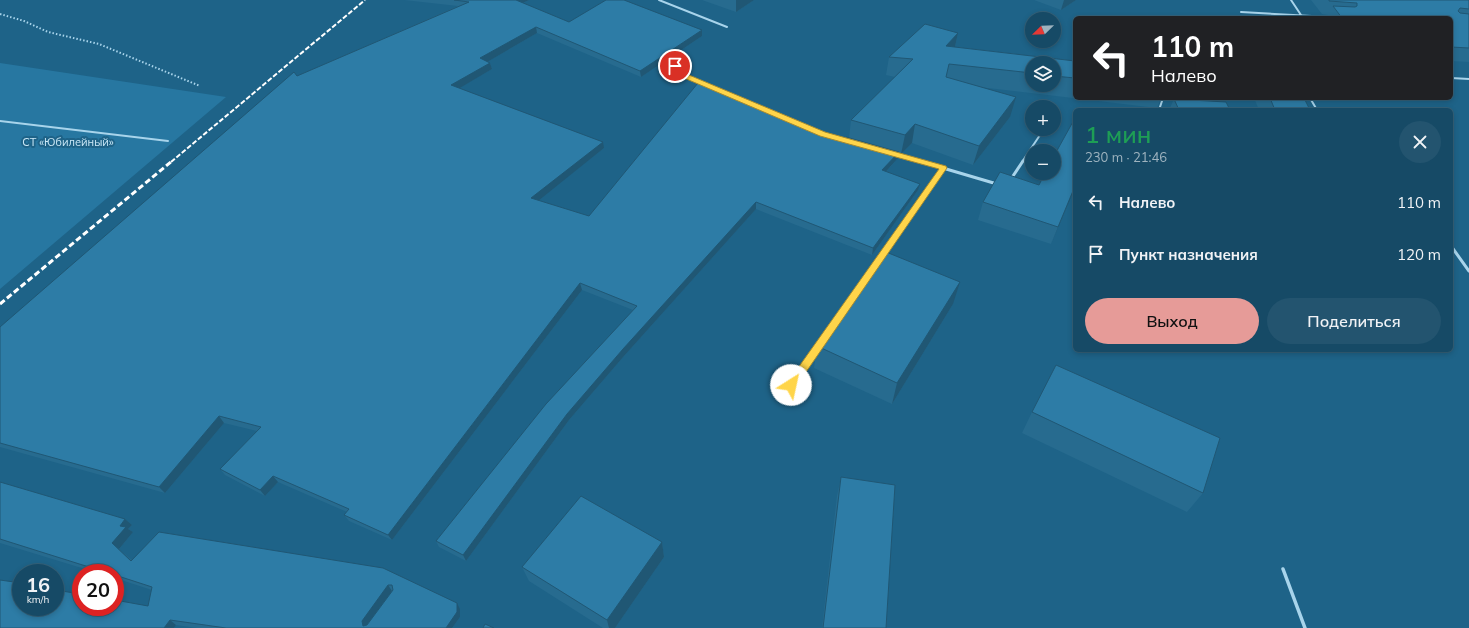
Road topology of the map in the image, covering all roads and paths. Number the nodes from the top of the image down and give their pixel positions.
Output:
1 (659, 0) edge
2 (1291, 0) edge
3 (1242, 12) dead end
4 (0, 14) edge
5 (1301, 15) junction
6 (1316, 16) edge
7 (728, 27) dead end
8 (675, 66) dead end
9 (1453, 78) edge
10 (1469, 79) edge
11 (200, 86) dead end
12 (736, 98) edge
13 (0, 120) edge
14 (1039, 136) edge
15 (168, 140) dead end
16 (890, 153) edge
17 (944, 168) junction
18 (1010, 180) edge
19 (999, 185) edge
20 (1453, 249) edge
21 (1469, 271) edge
22 (849, 302) edge
23 (823, 340) edge
24 (791, 385) dead end
25 (1283, 569) dead end
26 (1305, 628) edge

1 - 7 lane
2 - 5 lane
3 - 5 lane
4 - 11 path
5 - 6 lane
8 - 12 lane
9 - 10 lane
13 - 15 lane
14 - 18 lane
16 - 17 lane
17 - 19 lane
17 - 22 lane
20 - 21 lane
23 - 24 lane
25 - 26 lane

